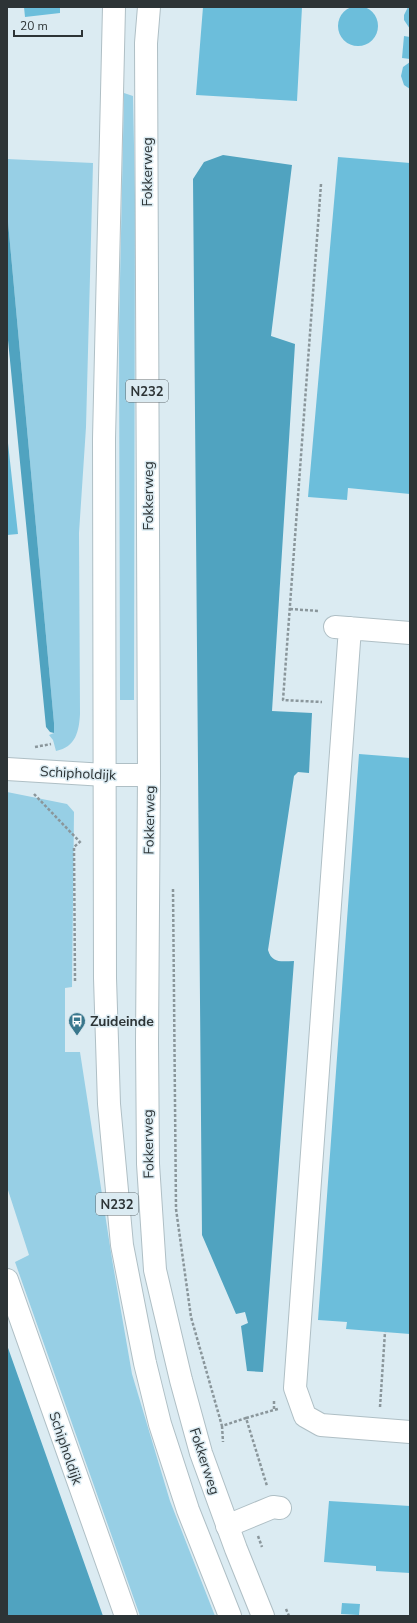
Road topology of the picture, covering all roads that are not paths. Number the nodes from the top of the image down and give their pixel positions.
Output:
1 (114, 7) edge
2 (149, 7) edge
3 (410, 633) edge
4 (7, 769) edge
5 (105, 775) junction
6 (149, 775) junction
7 (7, 1280) edge
8 (410, 1432) edge
9 (280, 1508) dead end
10 (227, 1526) junction
11 (126, 1616) edge
12 (230, 1616) edge
13 (263, 1616) edge

1 - 5 main road, N232
2 - 6 main road, Fokkerweg / N232
3 - 8 main road
4 - 5 main road, Schipholdijk
5 - 6 main road, Schipholdijk
5 - 12 main road, N232
6 - 10 main road, Fokkerweg / N232
7 - 11 main road, Schipholdijk
9 - 10 main road
10 - 13 main road, Fokkerweg / N232

